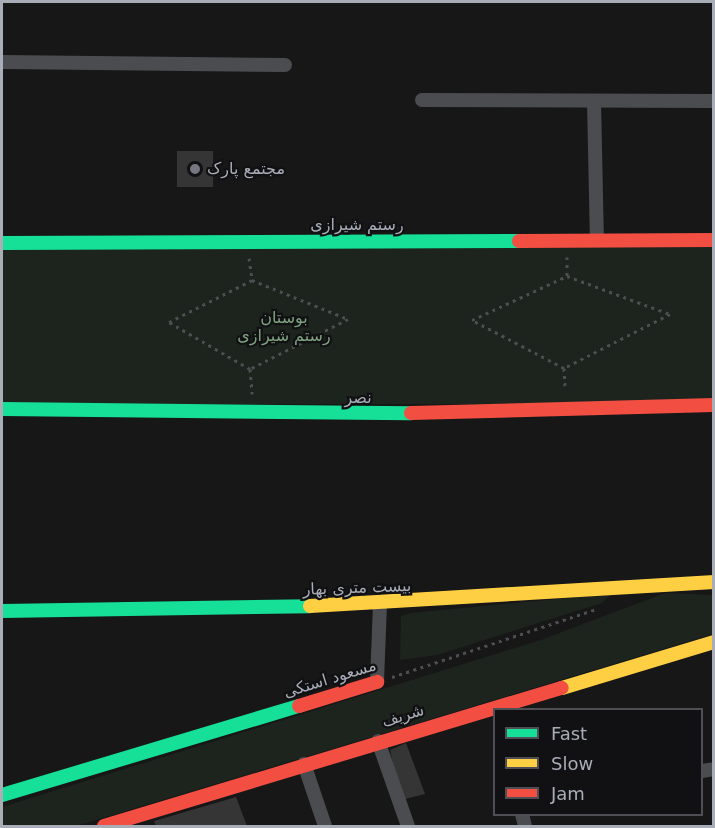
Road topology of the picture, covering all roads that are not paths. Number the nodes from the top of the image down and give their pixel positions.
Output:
1 (2, 62) edge
2 (285, 65) dead end
3 (422, 100) dead end
4 (594, 100) junction
5 (714, 101) edge
6 (597, 240) junction
7 (714, 240) edge
8 (2, 243) edge
9 (714, 405) edge
10 (2, 409) edge
11 (714, 582) edge
12 (380, 605) junction
13 (2, 611) edge
14 (714, 642) edge
15 (496, 707) edge
16 (378, 741) junction
17 (304, 764) junction
18 (2, 795) edge
19 (129, 823) edge
20 (104, 826) edge
21 (325, 826) edge
22 (408, 826) edge

1 - 2 street
3 - 4 street
4 - 5 street
4 - 6 street
6 - 7 street, رستم شیرازی
6 - 8 street, رستم شیرازی
9 - 10 street, نصر
11 - 12 street, بیست متری بهار
12 - 13 street, بیست متری بهار
12 - 18 street, مسعود استکی
14 - 15 street, شریف
15 - 16 street, شریف
16 - 17 street, شریف
16 - 22 street
17 - 19 street, شریف
17 - 21 street
19 - 20 street, شریف

